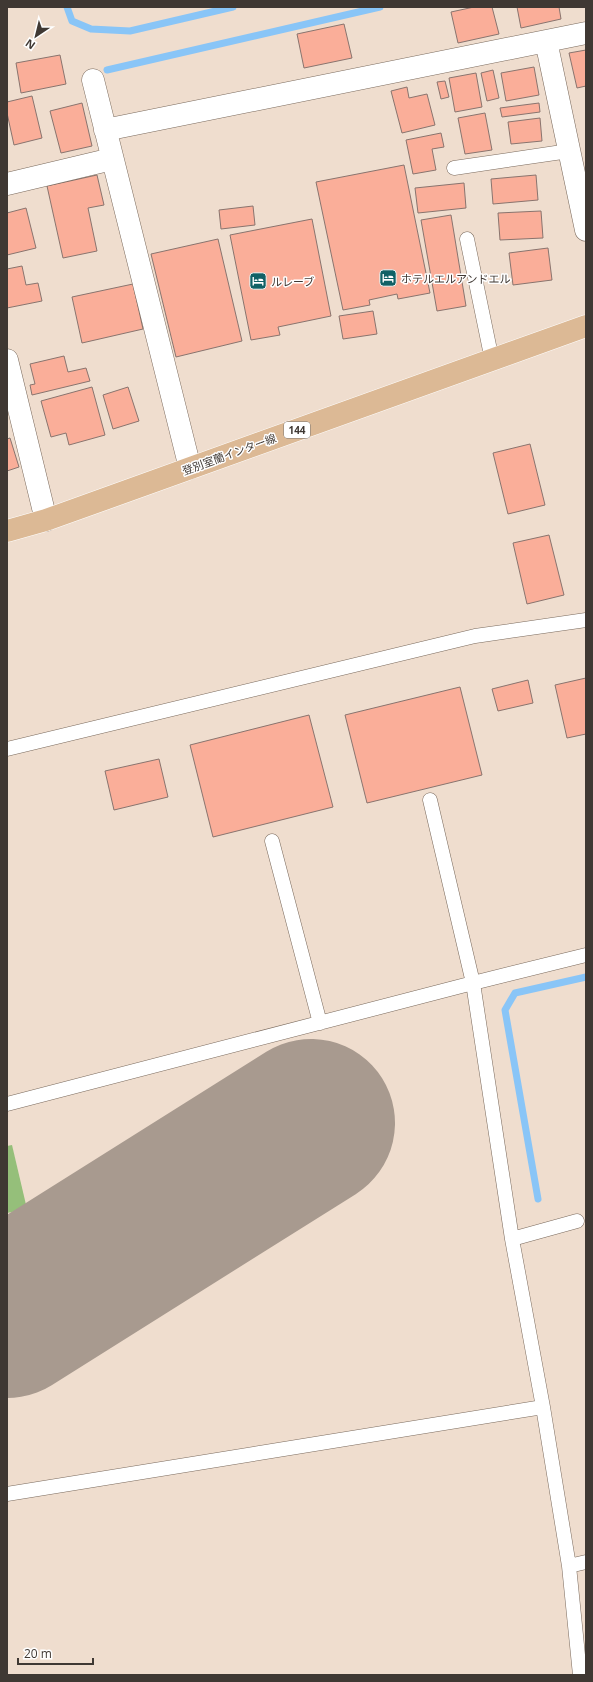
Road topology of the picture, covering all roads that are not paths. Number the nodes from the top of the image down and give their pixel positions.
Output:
1 (586, 33) edge
2 (546, 41) junction
3 (93, 80) dead end
4 (105, 130) junction
5 (569, 151) junction
6 (112, 159) junction
7 (454, 168) dead end
8 (7, 184) edge
9 (586, 230) edge
10 (467, 240) dead end
11 (586, 326) edge
12 (7, 360) edge
13 (492, 360) junction
14 (190, 468) junction
15 (46, 520) junction
16 (7, 531) edge
17 (586, 620) edge
18 (7, 749) edge
19 (430, 800) dead end
20 (272, 841) dead end
21 (586, 955) edge
22 (473, 983) junction
23 (320, 1023) junction
24 (7, 1104) edge
25 (577, 1221) dead end
26 (512, 1239) junction
27 (543, 1408) junction
28 (7, 1494) edge
29 (586, 1562) edge
30 (569, 1566) junction
31 (580, 1675) edge

1 - 2 street
2 - 4 street
2 - 5 street
3 - 4 street
4 - 6 street
5 - 7 lane
5 - 9 street
6 - 8 street
6 - 14 street
10 - 13 lane
11 - 13 main road, 登別室蘭インター線 / 144
12 - 15 street
13 - 14 main road, 登別室蘭インター線 / 144
14 - 15 main road, 登別室蘭インター線 / 144
15 - 16 main road, 登別室蘭インター線 / 144
17 - 18 lane
19 - 22 lane
20 - 23 lane
21 - 22 lane
22 - 23 lane
22 - 26 lane
23 - 24 lane
25 - 26 lane
26 - 27 lane
27 - 28 lane
27 - 30 lane
29 - 30 lane
30 - 31 lane

